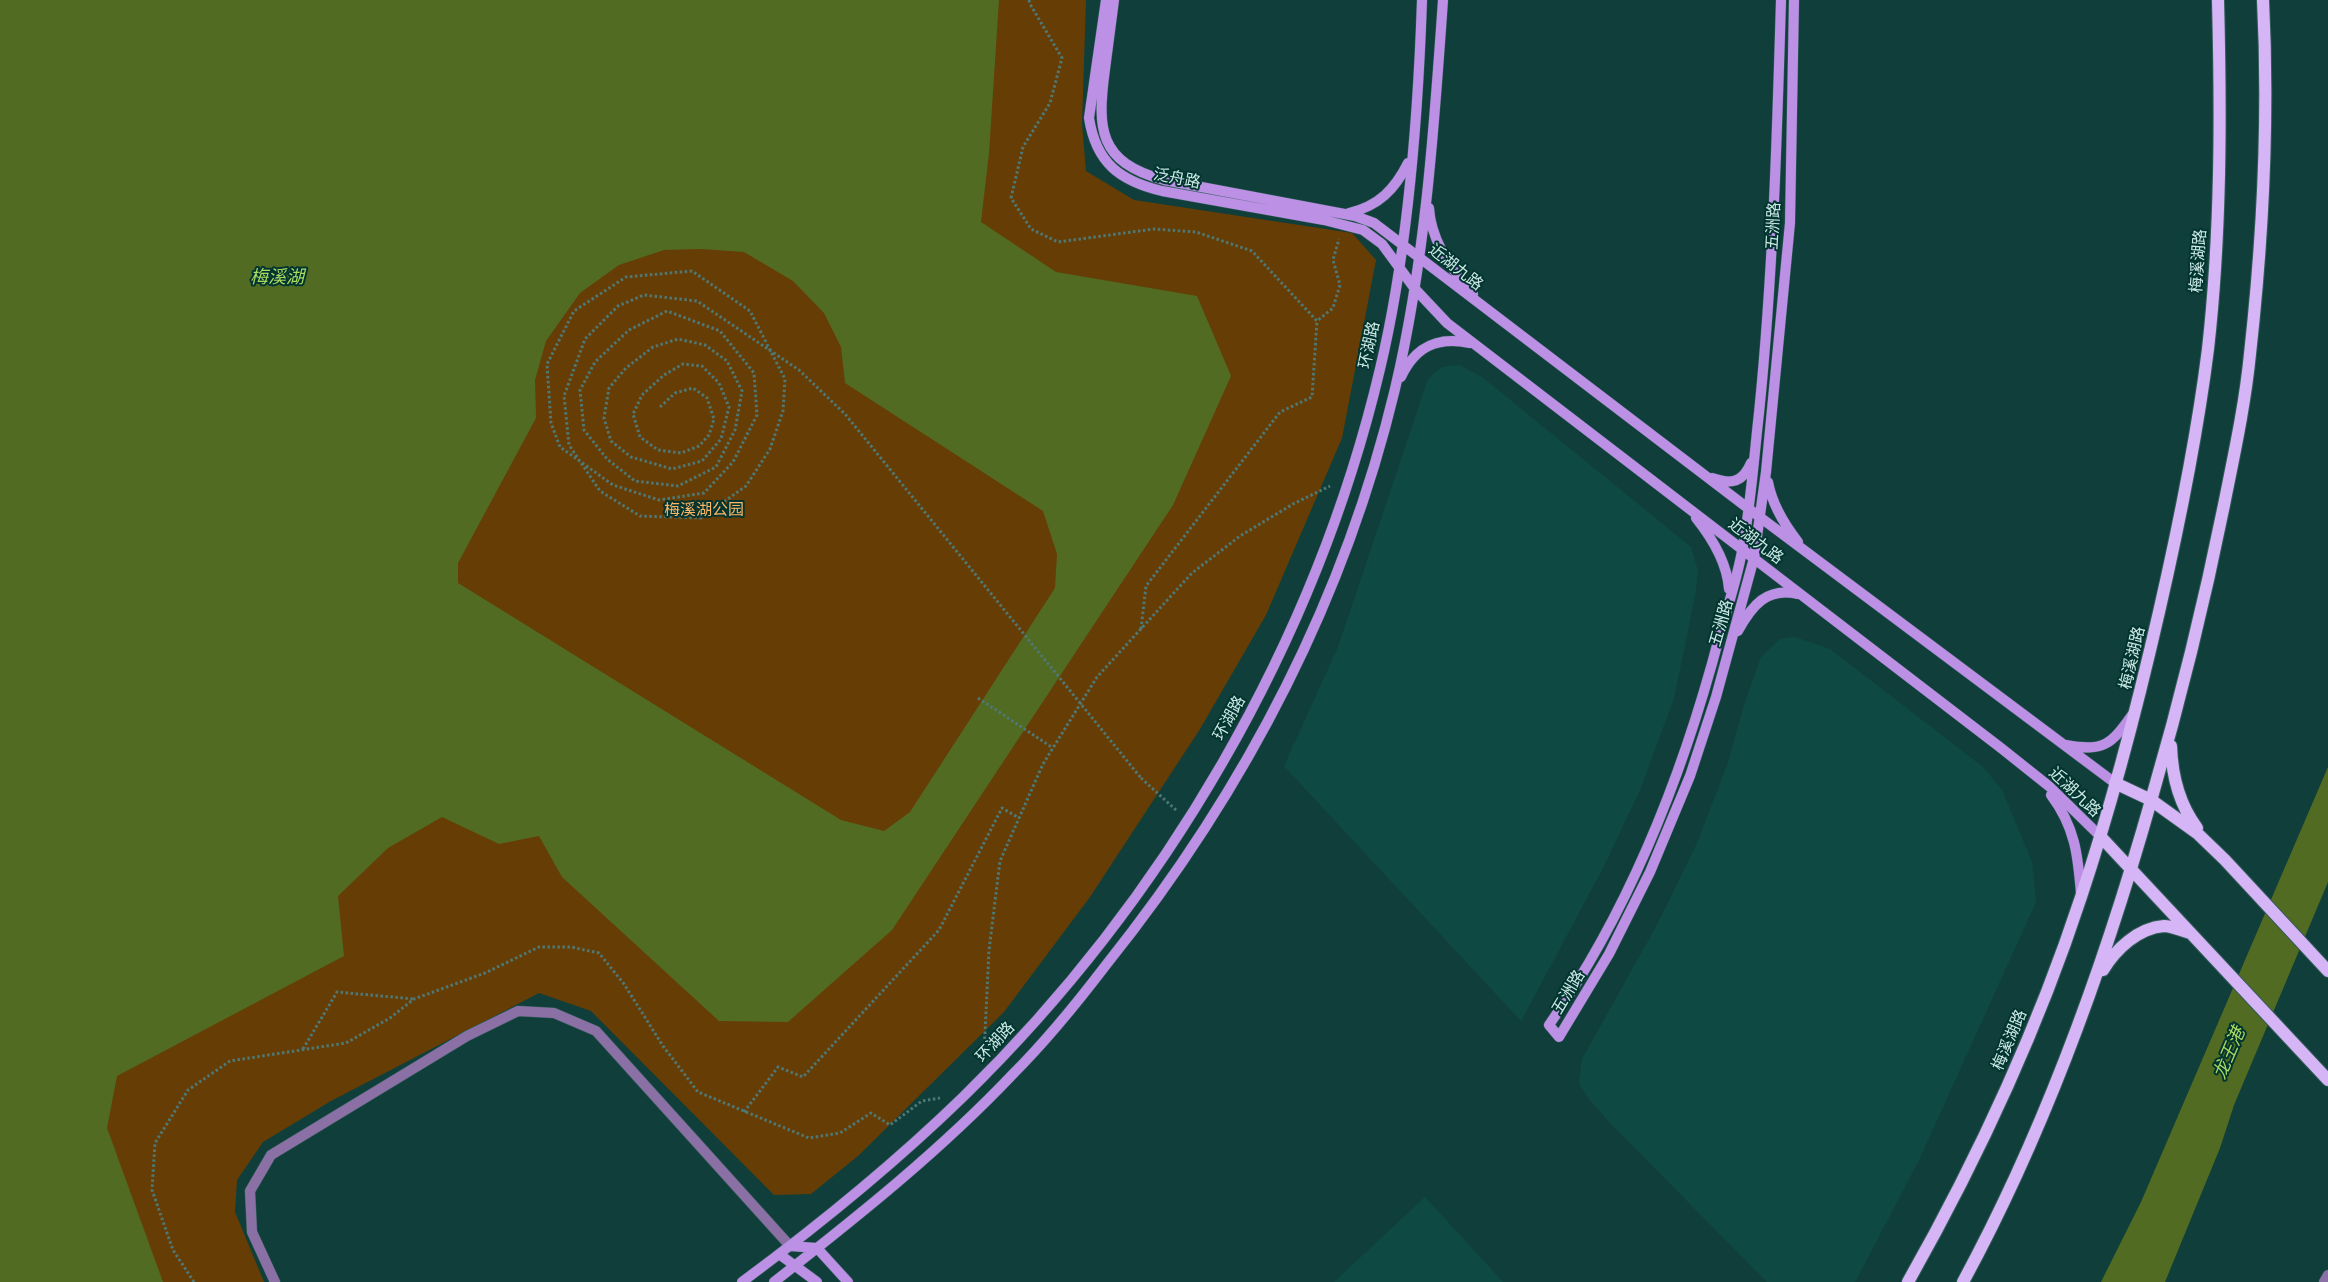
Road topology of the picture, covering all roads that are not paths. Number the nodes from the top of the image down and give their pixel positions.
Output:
1 (1106, 0) edge
2 (1114, 0) edge
3 (1422, 0) edge
4 (1443, 0) edge
5 (1781, 0) edge
6 (1794, 0) edge
7 (2218, 0) edge
8 (2264, 0) edge
9 (1411, 158) junction
10 (1428, 188) junction
11 (1345, 214) junction
12 (1363, 230) junction
13 (1402, 243) junction
14 (1419, 257) junction
15 (1399, 265) junction
16 (1415, 289) junction
17 (1396, 290) junction
18 (1491, 313) junction
19 (1474, 344) junction
20 (1395, 389) junction
21 (1755, 455) junction
22 (1766, 472) junction
23 (1704, 476) junction
24 (1687, 507) junction
25 (1749, 509) junction
26 (1761, 518) junction
27 (1742, 550) junction
28 (1810, 556) junction
29 (1754, 558) junction
30 (1802, 595) junction
31 (1730, 598) junction
32 (1731, 643) junction
33 (2136, 708) junction
34 (2170, 735) junction
35 (2062, 744) junction
36 (2037, 776) junction
37 (2115, 783) junction
38 (2152, 800) junction
39 (2100, 836) junction
40 (2207, 842) junction
41 (2132, 870) junction
42 (2081, 898) junction
43 (2190, 933) junction
44 (2328, 970) edge
45 (2093, 987) junction
46 (2328, 1080) edge
47 (790, 1246) junction
48 (816, 1248) junction
49 (778, 1254) junction
50 (795, 1265) junction
51 (2328, 1275) edge
52 (275, 1282) edge
53 (742, 1282) edge
54 (774, 1282) edge
55 (817, 1282) edge
56 (848, 1282) edge
57 (1908, 1282) edge
58 (1962, 1282) edge
59 (2324, 1282) edge

1 - 12 main road, 泛舟路
2 - 11 main road, 泛舟路
3 - 9 main road, 环湖路
4 - 10 main road
5 - 21 main road, 五洲路
6 - 22 main road, 五洲路
7 - 33 main road, 梅溪湖路
8 - 34 main road
9 - 11 main road
9 - 13 main road, 环湖路
10 - 14 main road
10 - 18 main road
11 - 13 main road, 泛舟路
12 - 15 main road, 泛舟路
12 - 17 main road
13 - 14 main road, 近湖九路
13 - 15 main road, 环湖路
14 - 16 main road
14 - 18 main road, 近湖九路
15 - 16 main road, 近湖九路
15 - 17 main road, 环湖路
16 - 19 main road, 近湖九路
16 - 20 main road
17 - 47 main road, 环湖路
18 - 23 main road, 近湖九路
19 - 20 main road
19 - 24 main road, 近湖九路
20 - 48 main road
21 - 23 main road
21 - 25 main road, 五洲路
22 - 26 main road, 五洲路
22 - 28 main road
23 - 25 main road, 近湖九路
24 - 27 main road, 近湖九路
24 - 31 main road
25 - 26 main road, 近湖九路
25 - 27 main road, 五洲路
26 - 28 main road, 近湖九路
26 - 29 main road, 五洲路
27 - 29 main road, 近湖九路
27 - 31 main road, 五洲路
28 - 35 main road, 近湖九路
29 - 30 main road, 近湖九路
29 - 32 main road, 五洲路
30 - 32 main road
30 - 36 main road, 近湖九路
31 - 32 main road, 五洲路
33 - 35 main road
33 - 37 main road, 梅溪湖路
34 - 38 main road
34 - 40 main road
35 - 37 main road, 近湖九路
36 - 39 main road, 近湖九路
36 - 42 main road
37 - 38 main road
37 - 39 main road, 梅溪湖路
38 - 40 main road
38 - 41 main road
39 - 41 main road
39 - 42 main road, 梅溪湖路
40 - 44 main road
41 - 43 main road
41 - 45 main road
42 - 57 main road, 梅溪湖路
43 - 45 main road
43 - 46 main road
45 - 58 main road
47 - 48 main road
47 - 49 main road, 环湖路
47 - 52 street
48 - 50 main road
48 - 56 main road
49 - 50 main road
49 - 53 main road, 环湖路
50 - 54 main road
50 - 55 main road
51 - 59 street

